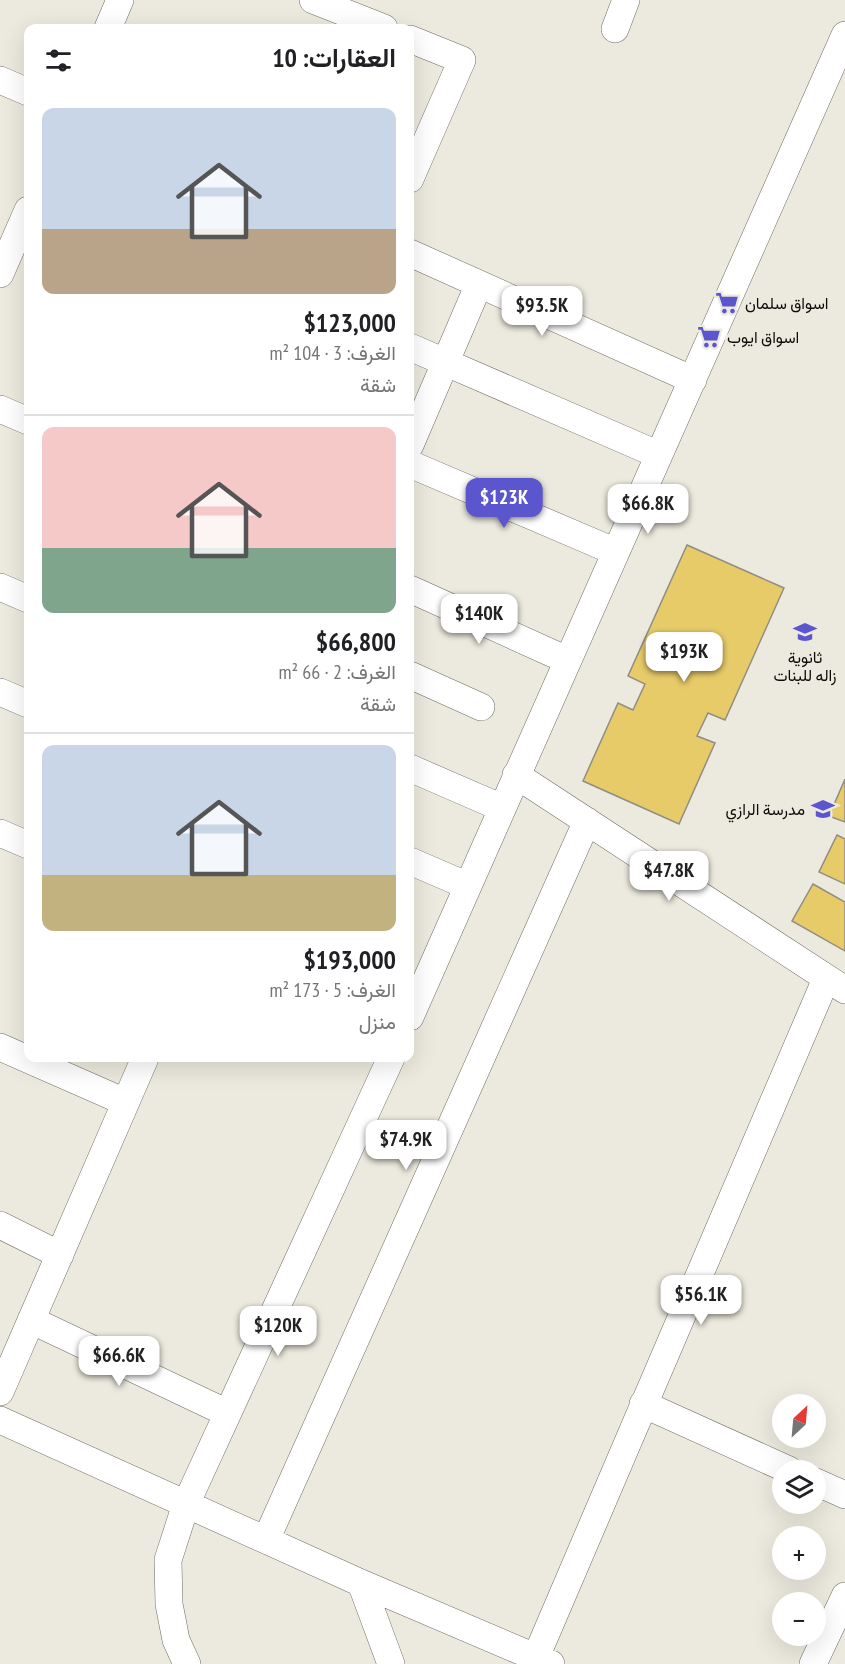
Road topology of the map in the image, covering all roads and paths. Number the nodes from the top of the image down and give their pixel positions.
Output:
1 (120, 0) edge
2 (313, 0) edge
3 (626, 0) edge
4 (357, 23) edge
5 (110, 24) edge
6 (615, 29) dead end
7 (845, 35) edge
8 (414, 41) edge
9 (0, 81) edge
10 (24, 90) edge
11 (414, 170) edge
12 (24, 215) edge
13 (7, 238) edge
14 (414, 255) edge
15 (0, 274) edge
16 (479, 284) junction
17 (414, 348) edge
18 (446, 362) junction
19 (693, 380) junction
20 (0, 410) edge
21 (24, 419) edge
22 (414, 437) edge
23 (658, 455) junction
24 (414, 466) edge
25 (616, 552) junction
26 (0, 587) edge
27 (414, 591) edge
28 (24, 597) edge
29 (567, 660) junction
30 (414, 677) edge
31 (0, 692) edge
32 (24, 702) edge
33 (481, 707) dead end
34 (414, 770) edge
35 (516, 775) junction
36 (502, 808) junction
37 (587, 821) junction
38 (0, 833) edge
39 (24, 842) edge
40 (414, 863) edge
41 (468, 886) junction
42 (836, 984) edge
43 (414, 1003) edge
44 (0, 1047) edge
45 (24, 1057) edge
46 (34, 1062) edge
47 (143, 1062) edge
48 (389, 1062) edge
49 (126, 1102) junction
50 (0, 1225) edge
51 (60, 1255) junction
52 (31, 1320) junction
53 (0, 1392) edge
54 (643, 1404) junction
55 (227, 1413) junction
56 (0, 1420) edge
57 (772, 1462) edge
58 (826, 1486) edge
59 (845, 1495) edge
60 (186, 1504) junction
61 (266, 1540) junction
62 (361, 1583) junction
63 (845, 1596) edge
64 (544, 1660) edge
65 (187, 1664) edge
66 (391, 1664) edge
67 (813, 1664) edge

1 - 5 street
2 - 4 street
3 - 6 street
7 - 19 street
8 - 11 street
9 - 10 street
12 - 13 street
13 - 15 street
14 - 16 street
16 - 18 street
16 - 19 street
17 - 18 street
18 - 22 street
18 - 23 street
19 - 23 street
20 - 21 street
23 - 25 street
24 - 25 street
25 - 29 street
26 - 28 street
27 - 29 street
29 - 35 street
30 - 33 street
31 - 32 street
34 - 36 street
35 - 36 street
35 - 37 street
36 - 41 street
37 - 42 street
37 - 61 street
38 - 39 street
40 - 41 street
41 - 43 street
42 - 54 street
44 - 45 street
46 - 49 street
47 - 49 street
48 - 55 street
49 - 51 street
50 - 51 street
51 - 52 street
52 - 53 street
52 - 55 street
54 - 57 street
54 - 64 street
55 - 60 street
56 - 60 street
58 - 59 street
60 - 61 street
60 - 65 street
61 - 62 street
62 - 64 street
62 - 66 street
63 - 67 street

